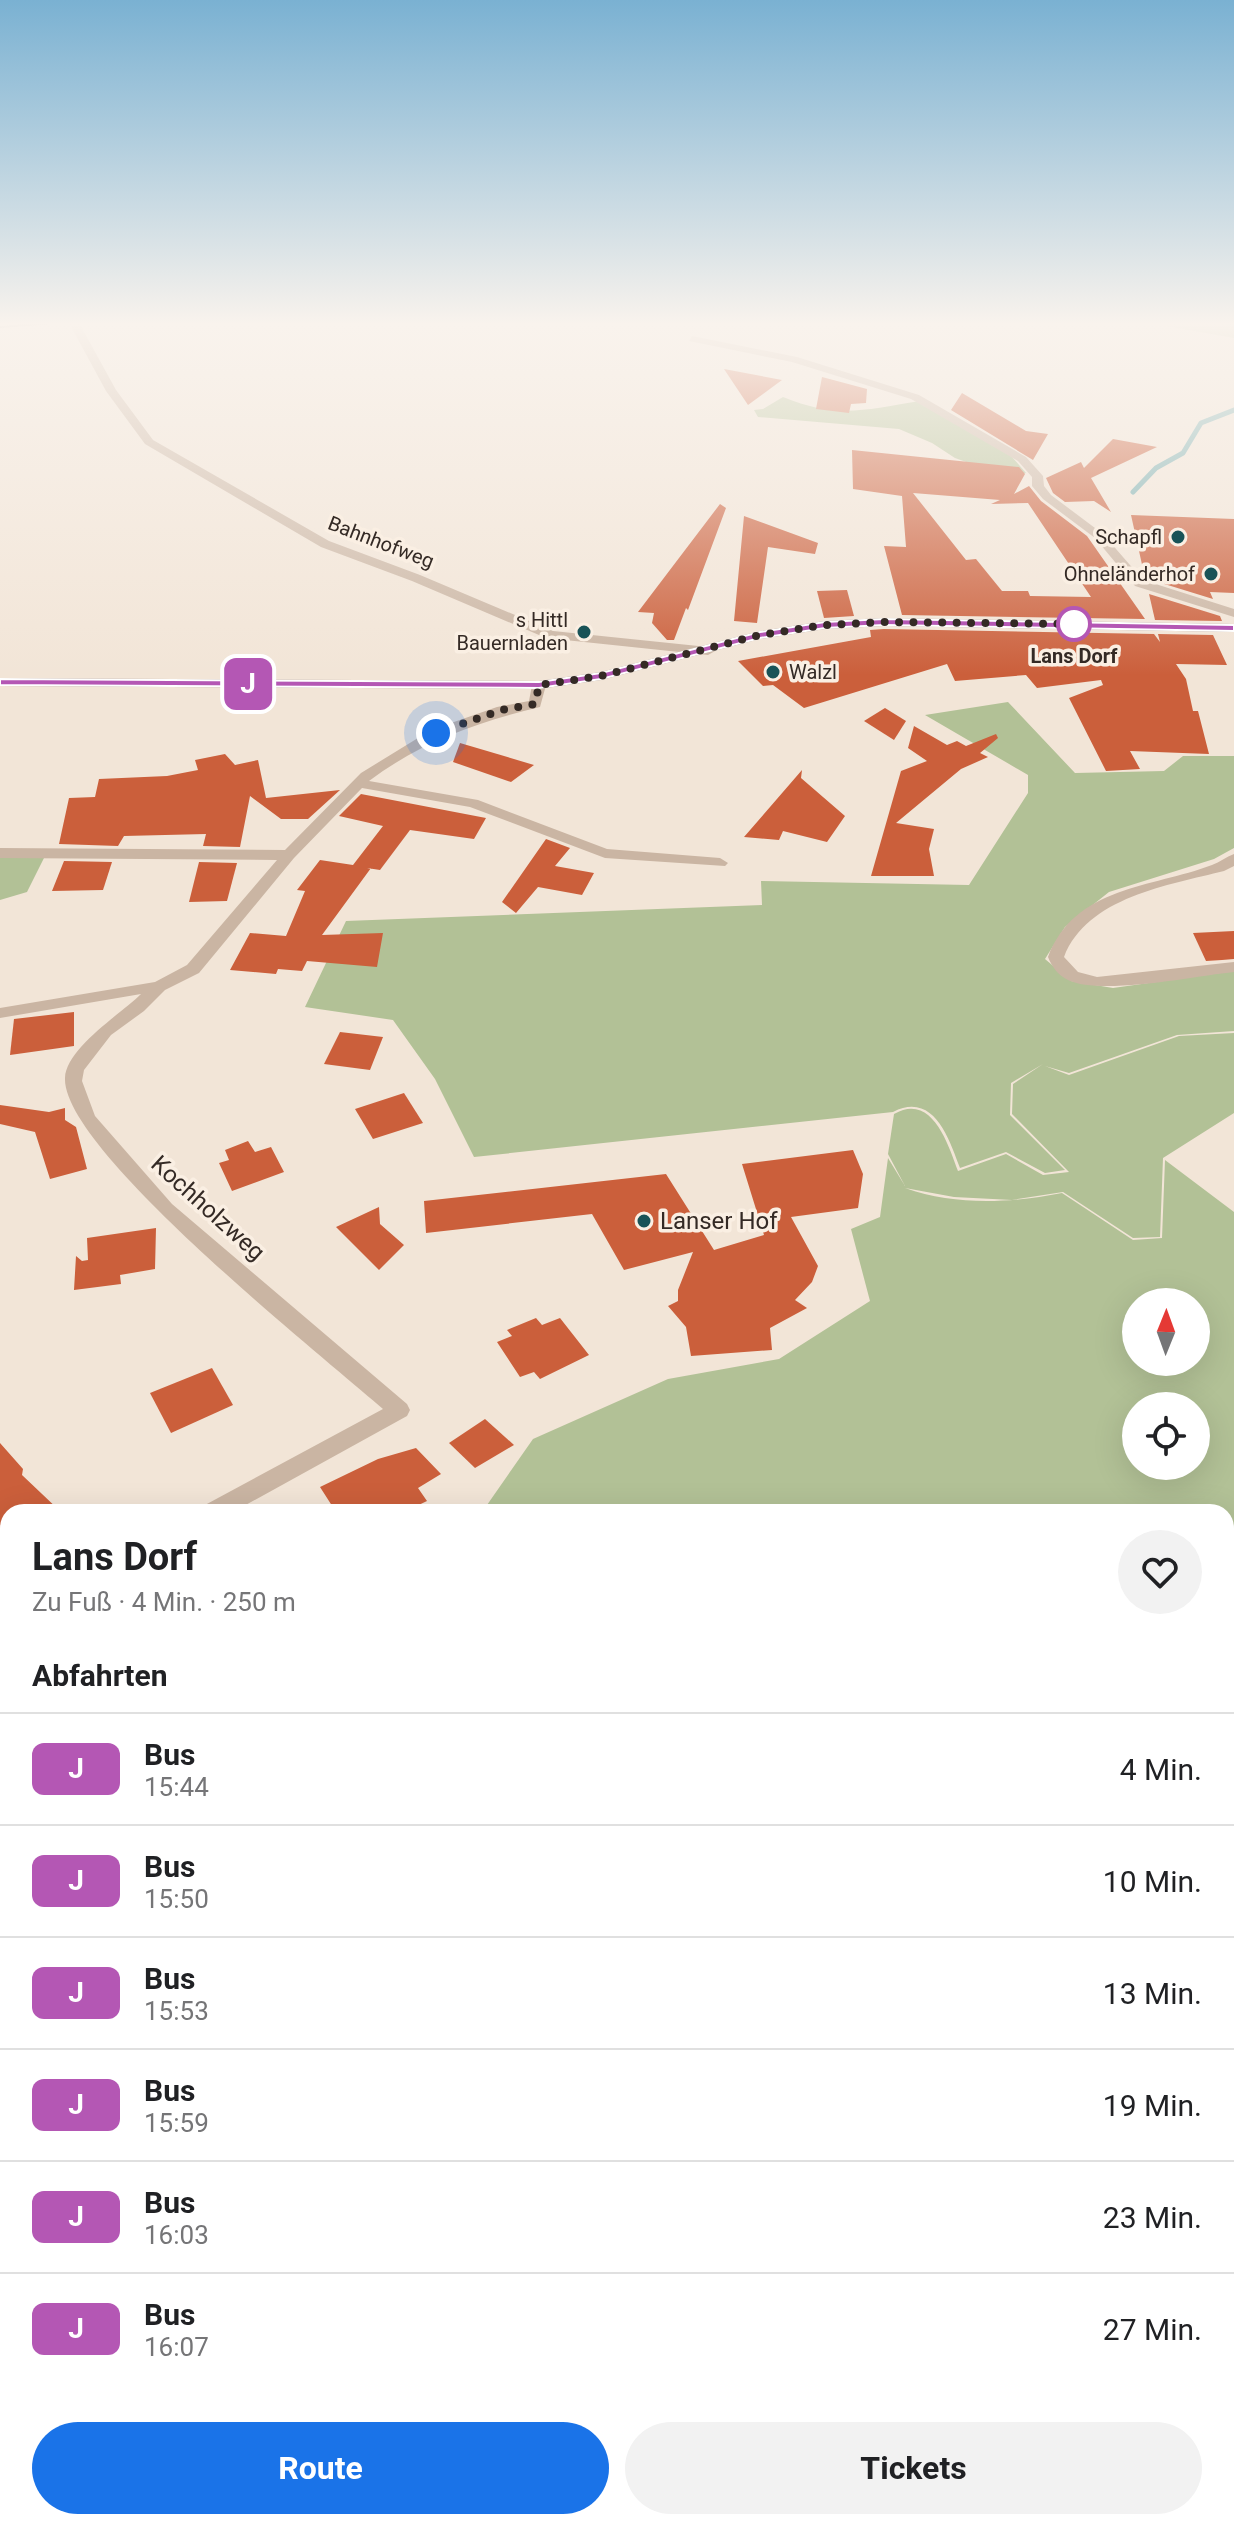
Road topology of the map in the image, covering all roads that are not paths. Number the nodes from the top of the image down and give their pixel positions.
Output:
1 (147, 439) edge
2 (988, 439) edge
3 (1234, 613) edge
4 (1234, 628) edge
5 (708, 651) junction
6 (0, 682) edge
7 (539, 685) junction
8 (357, 783) junction
9 (0, 853) edge
10 (289, 855) junction
11 (1234, 859) edge
12 (720, 863) dead end
13 (1234, 967) edge
14 (159, 986) junction
15 (0, 1013) edge
16 (228, 1504) edge

1 - 5 street, Bahnhofweg
2 - 3 street
4 - 5 main road
5 - 7 main road
6 - 7 main road
7 - 8 street, Kochholzweg
8 - 10 street, Kochholzweg
8 - 12 street
9 - 10 street
10 - 14 street, Kochholzweg
11 - 13 street
14 - 15 street
14 - 16 street, Kochholzweg

